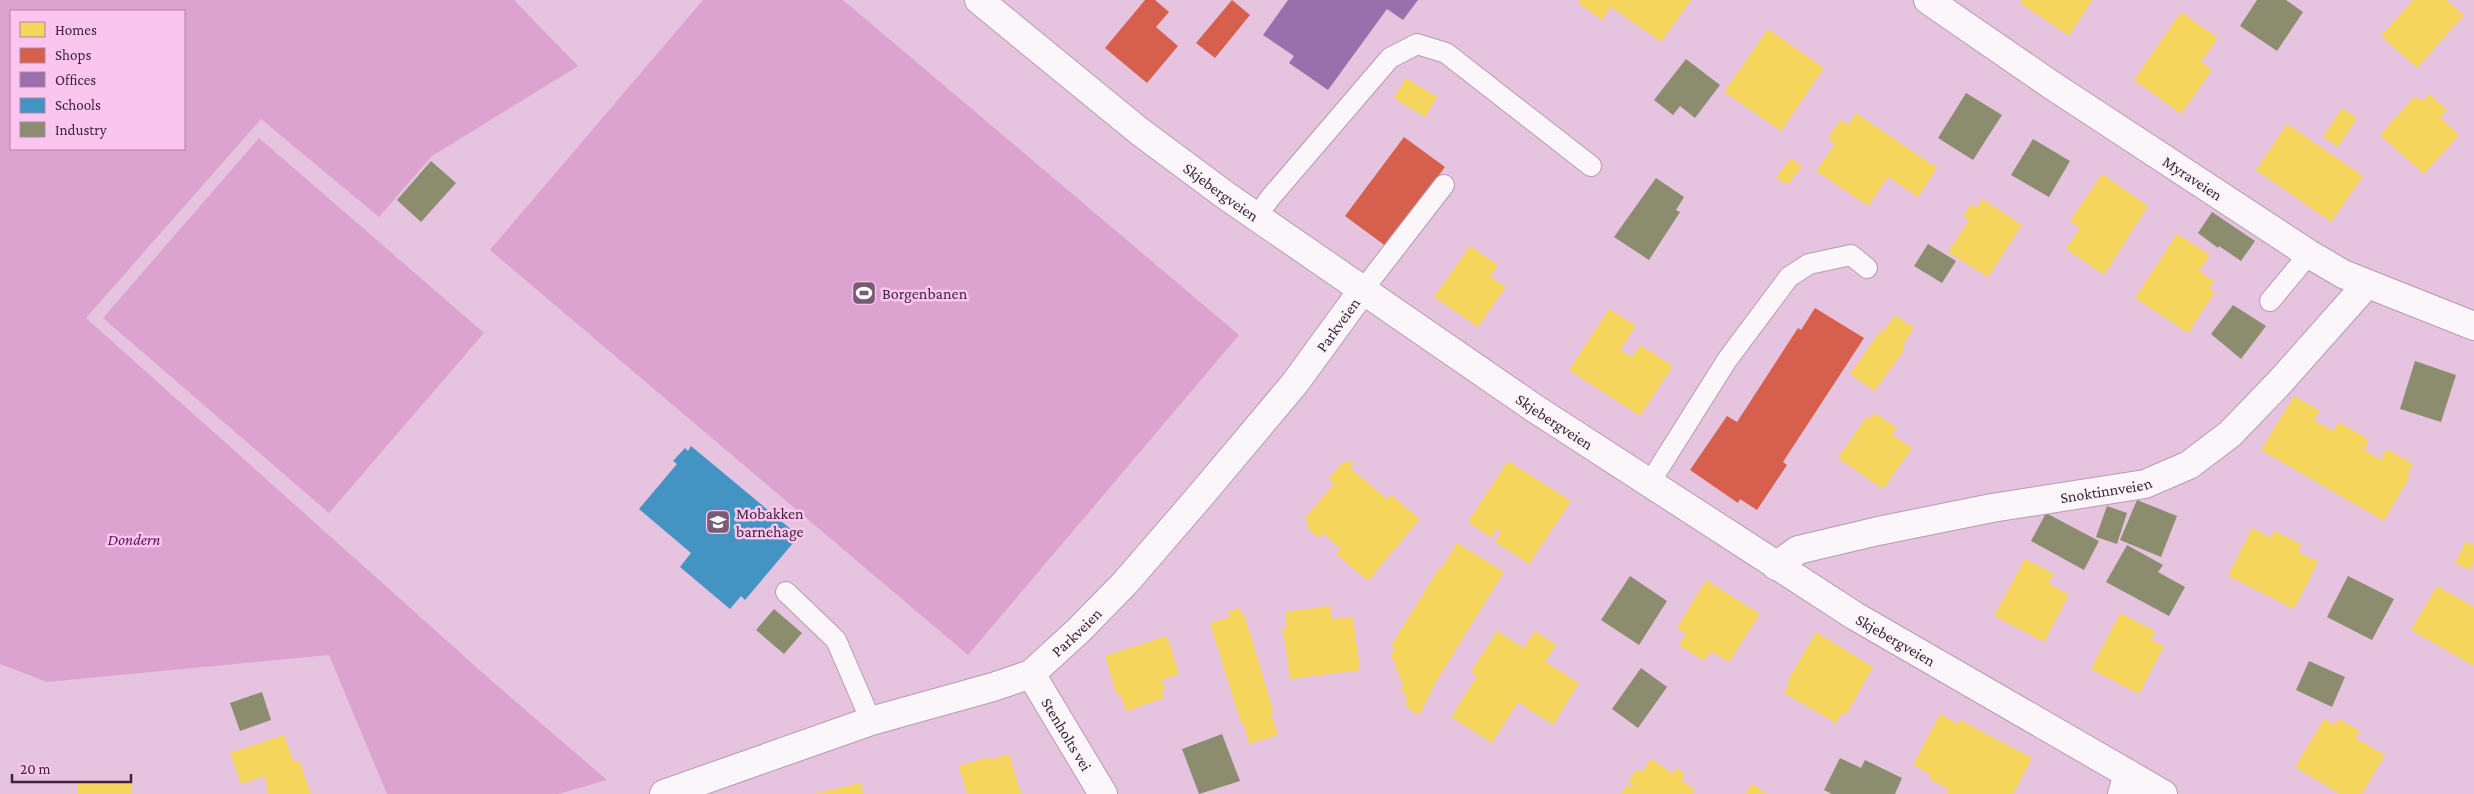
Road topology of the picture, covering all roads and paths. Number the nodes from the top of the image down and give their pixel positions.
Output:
1 (979, 0) edge
2 (1928, 0) edge
3 (1591, 166) dead end
4 (1444, 185) dead end
5 (1257, 216) junction
6 (2308, 254) junction
7 (1867, 268) dead end
8 (2367, 284) junction
9 (1362, 291) junction
10 (2270, 301) dead end
11 (2474, 326) edge
12 (1649, 484) junction
13 (1776, 566) junction
14 (786, 592) dead end
15 (1031, 674) junction
16 (871, 721) junction
17 (2125, 784) edge
18 (664, 794) edge
19 (1103, 794) edge
20 (2163, 794) edge

1 - 5 street, Skjebergveien
2 - 6 street, Myraveien
3 - 5 lane
4 - 9 lane
5 - 9 street, Skjebergveien
6 - 8 street, Myraveien
6 - 10 lane
7 - 12 lane
8 - 11 street, Myraveien
8 - 13 street, Snoktinnveien
9 - 12 street, Skjebergveien
9 - 15 street, Parkveien
12 - 13 street, Skjebergveien
13 - 17 street, Skjebergveien
14 - 16 lane
15 - 16 street, Parkveien
15 - 19 street, Stenholts vei
16 - 18 street, Parkveien
17 - 20 street, Skjebergveien

